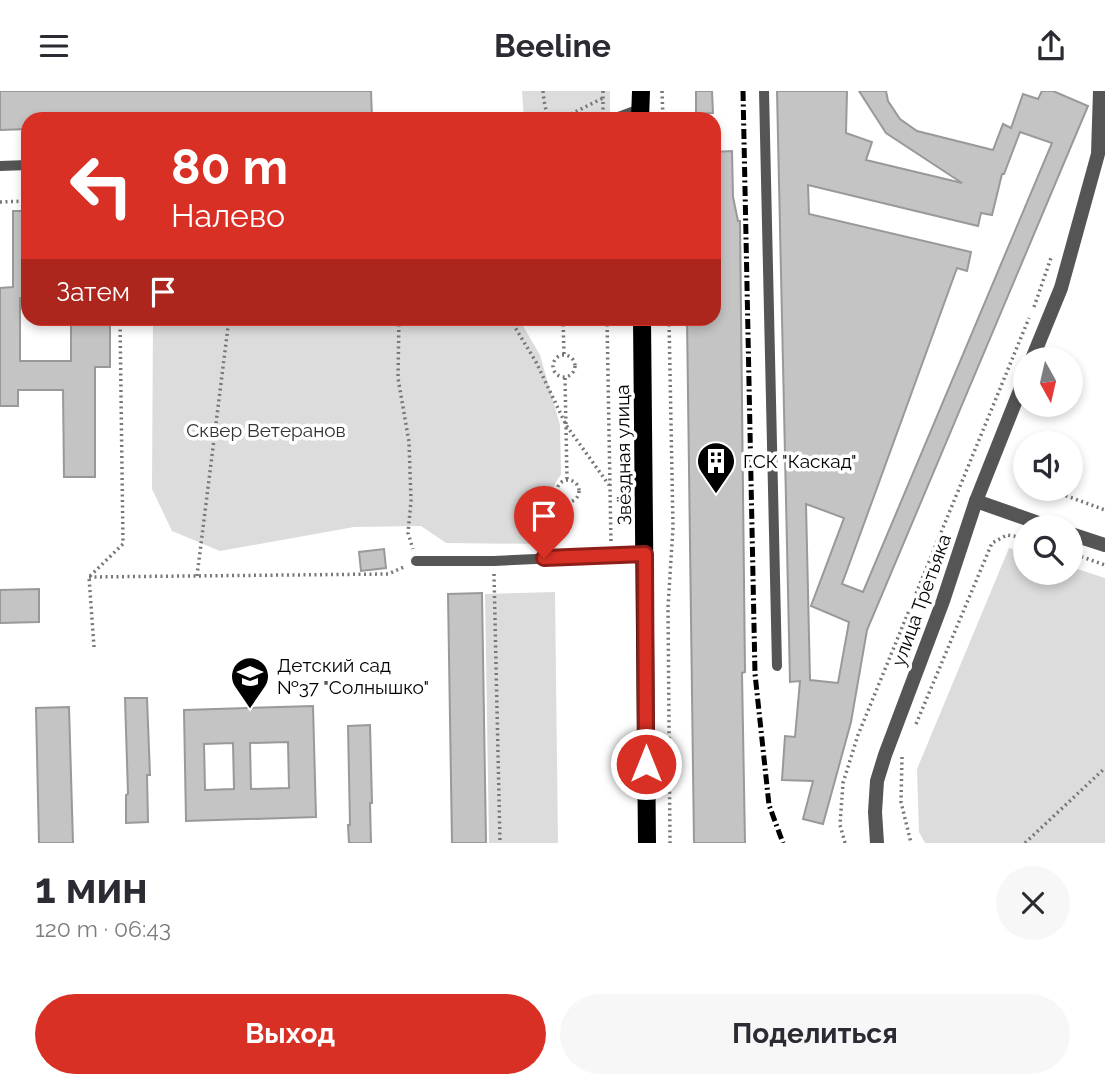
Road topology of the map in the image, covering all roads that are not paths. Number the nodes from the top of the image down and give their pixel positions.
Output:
1 (764, 91) edge
2 (1100, 91) edge
3 (21, 165) edge
4 (0, 166) edge
5 (642, 326) edge
6 (1037, 347) edge
7 (1013, 408) edge
8 (976, 501) junction
9 (1016, 515) edge
10 (1083, 538) edge
11 (1105, 545) edge
12 (645, 554) junction
13 (416, 561) road end
14 (777, 666) dead end
15 (647, 843) edge
16 (877, 843) edge

1 - 14 lane
2 - 6 street
3 - 4 lane
5 - 12 main road, Звёздная улица
7 - 8 street, улица Третьяка
8 - 9 street
8 - 16 street, улица Третьяка
10 - 11 street
12 - 13 lane
12 - 15 main road, Звёздная улица

